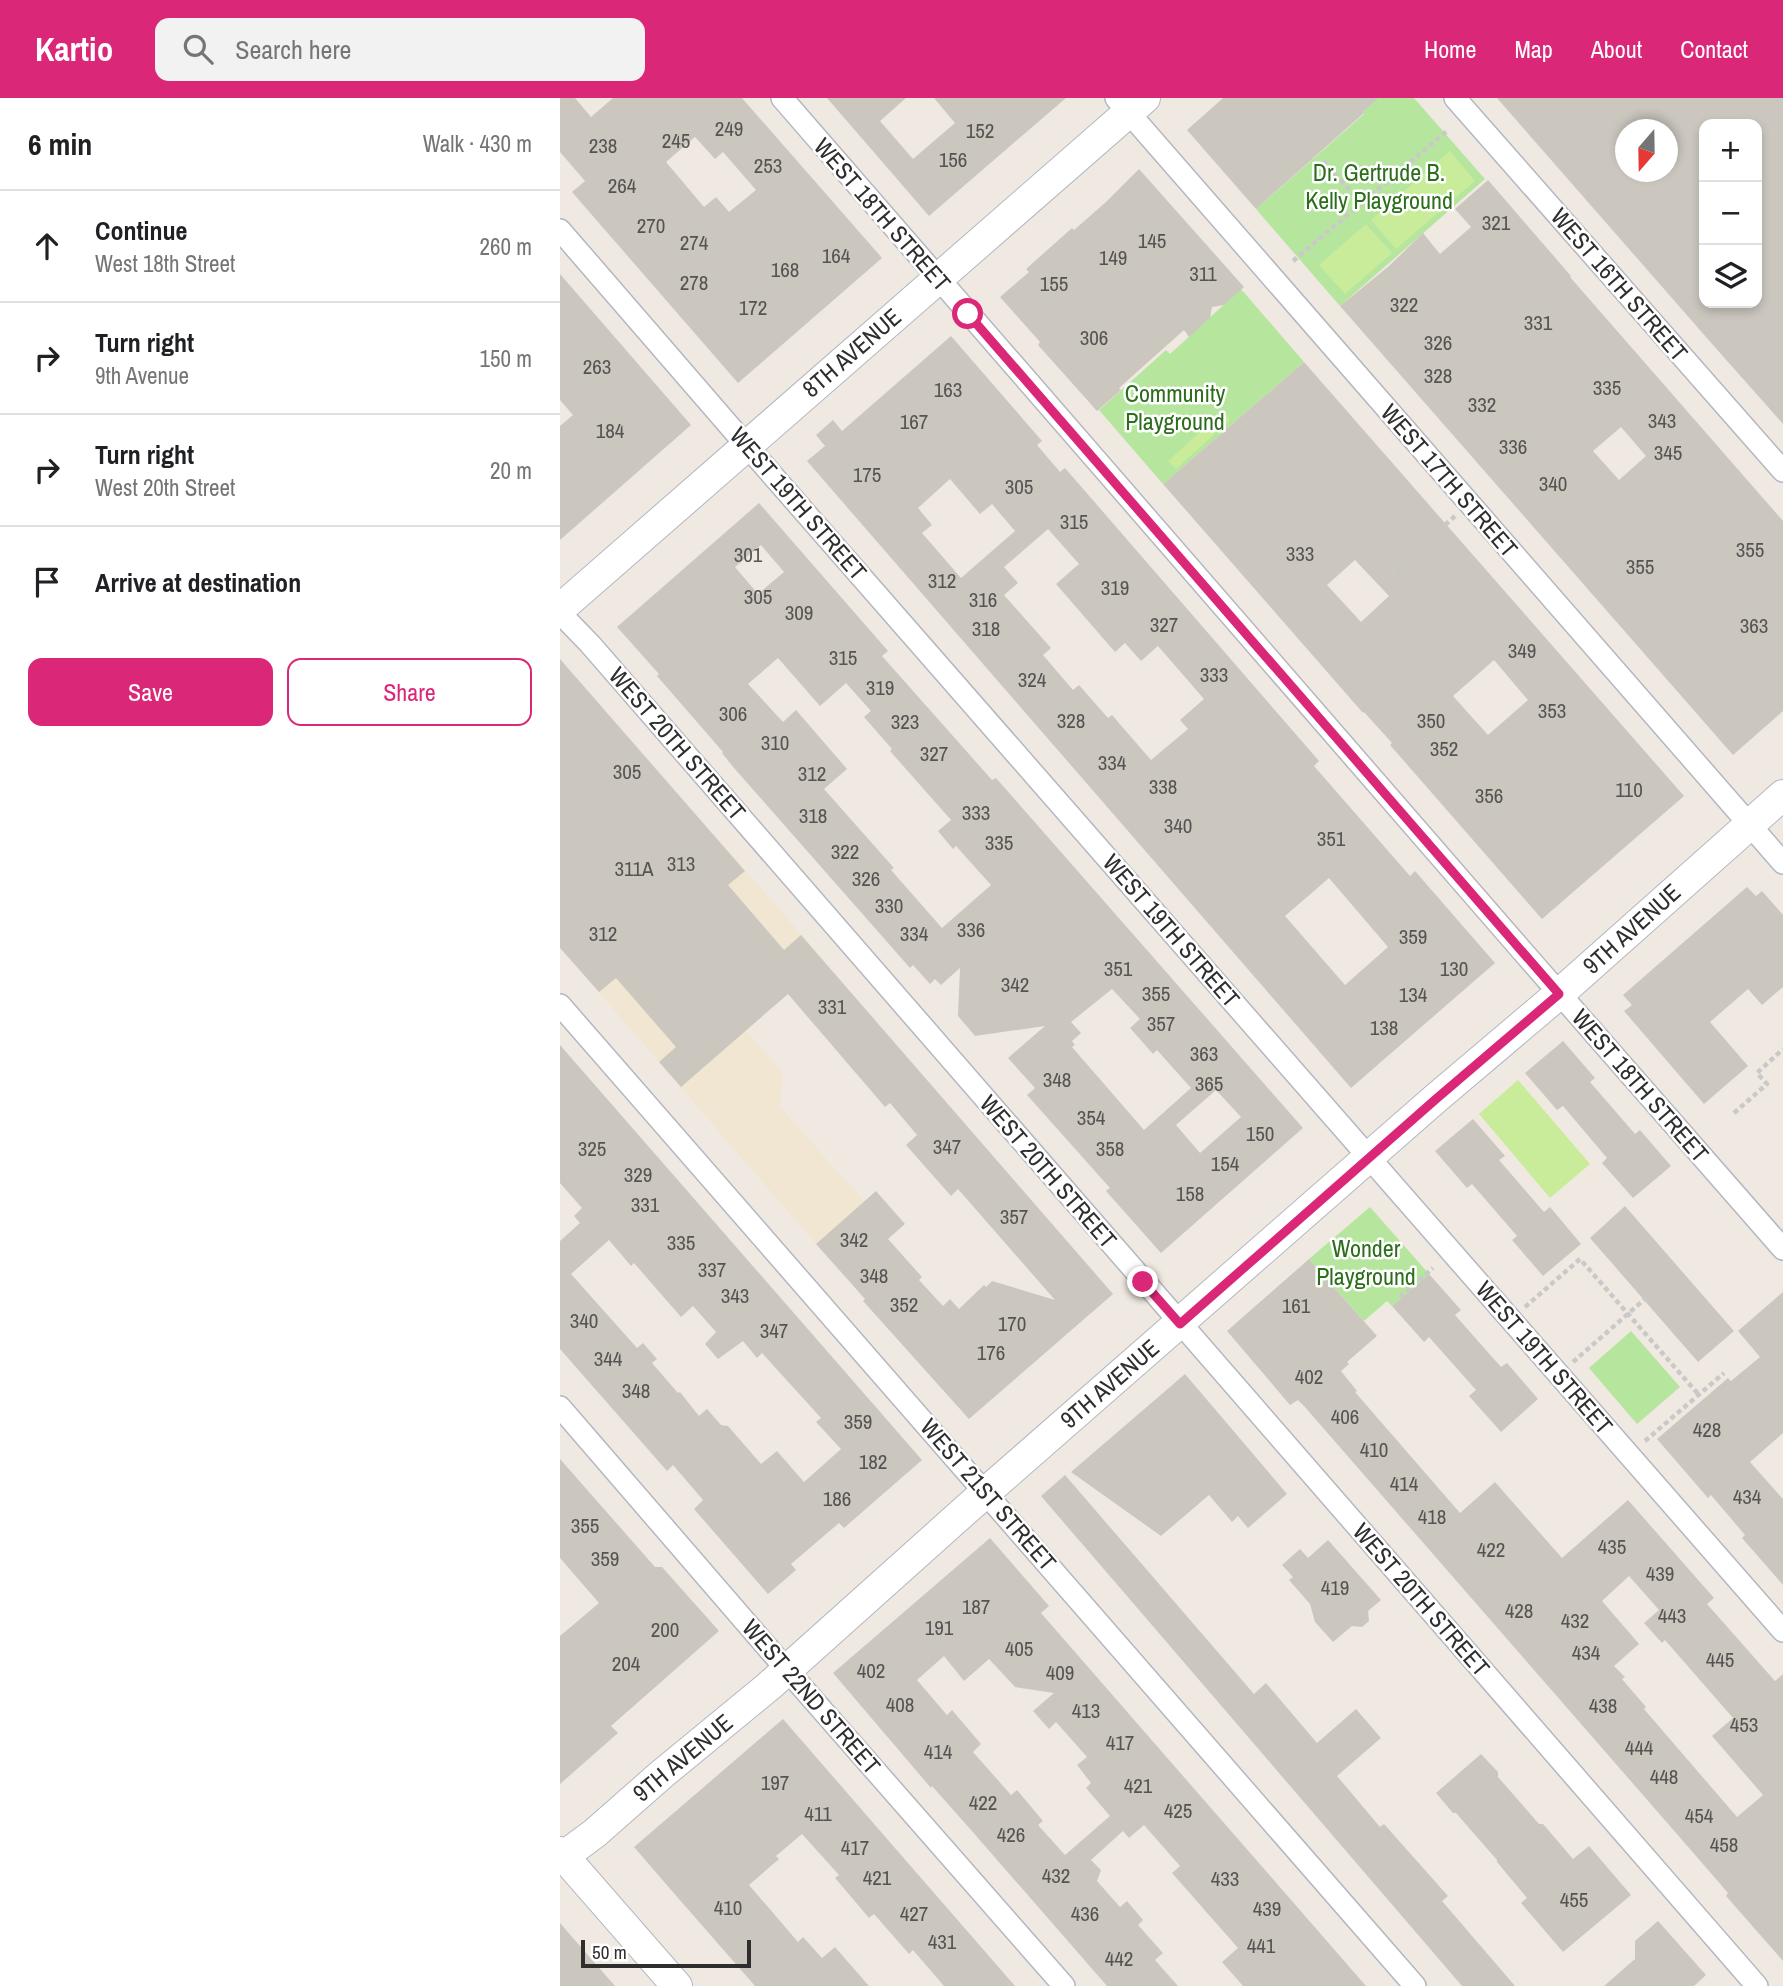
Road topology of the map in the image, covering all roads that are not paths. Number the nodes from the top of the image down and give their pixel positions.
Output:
1 (782, 98) edge
2 (1455, 98) edge
3 (1130, 103) edge
4 (560, 230) edge
5 (937, 278) junction
6 (746, 445) junction
7 (1783, 471) edge
8 (560, 611) edge
9 (1783, 795) edge
10 (1749, 825) junction
11 (1783, 863) edge
12 (1559, 994) junction
13 (560, 1005) edge
14 (1369, 1158) junction
15 (1783, 1249) edge
16 (1180, 1324) junction
17 (560, 1407) edge
18 (985, 1493) junction
19 (1783, 1631) edge
20 (787, 1670) junction
21 (561, 1856) edge
22 (677, 1986) edge
23 (1064, 1986) edge
24 (1415, 1986) edge
25 (1757, 1986) edge

1 - 5 street, WEST 18TH STREET
2 - 7 street, WEST 16TH STREET
3 - 5 main road, 8TH AVENUE
3 - 10 street, WEST 17TH STREET
4 - 6 street, WEST 19TH STREET
5 - 6 main road, 8TH AVENUE
5 - 12 street, WEST 18TH STREET
6 - 8 main road, 8TH AVENUE
6 - 14 street, WEST 19TH STREET
8 - 16 street, WEST 20TH STREET
9 - 10 main road, 9TH AVENUE
10 - 11 street, WEST 17TH STREET
10 - 12 main road, 9TH AVENUE
12 - 14 main road, 9TH AVENUE
12 - 15 street, WEST 18TH STREET
13 - 18 street, WEST 21ST STREET
14 - 16 main road, 9TH AVENUE
14 - 19 street, WEST 19TH STREET
16 - 18 main road, 9TH AVENUE
16 - 25 street, WEST 20TH STREET
17 - 20 street, WEST 22ND STREET
18 - 20 main road, 9TH AVENUE
18 - 24 street, WEST 21ST STREET
20 - 21 main road, 9TH AVENUE
20 - 23 street, WEST 22ND STREET
21 - 22 main road

